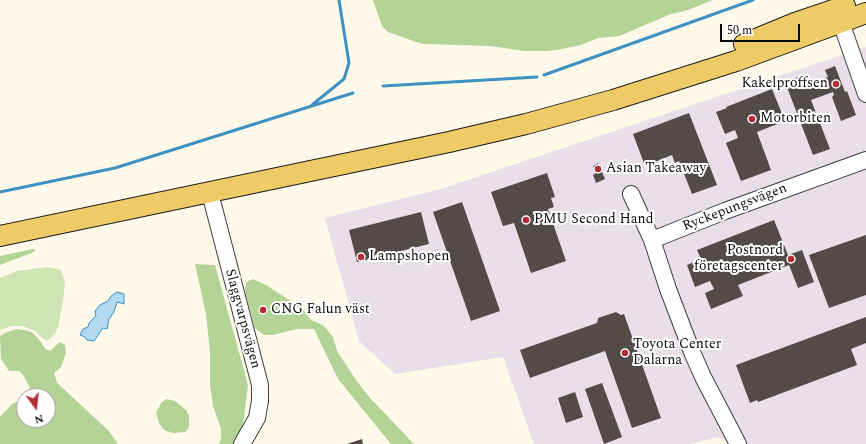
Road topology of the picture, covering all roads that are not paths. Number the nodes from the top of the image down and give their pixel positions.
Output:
1 (863, 0) edge
2 (866, 12) edge
3 (839, 16) junction
4 (866, 94) edge
5 (866, 160) edge
6 (210, 193) junction
7 (631, 194) dead end
8 (0, 236) edge
9 (652, 240) junction
10 (242, 444) edge
11 (738, 444) edge

1 - 3 main road
2 - 3 main road
3 - 4 street
3 - 6 main road
5 - 9 street, Ryckepungsvägen
6 - 8 main road
6 - 10 street, Slaggvarpsvägen
7 - 9 street
9 - 11 street

